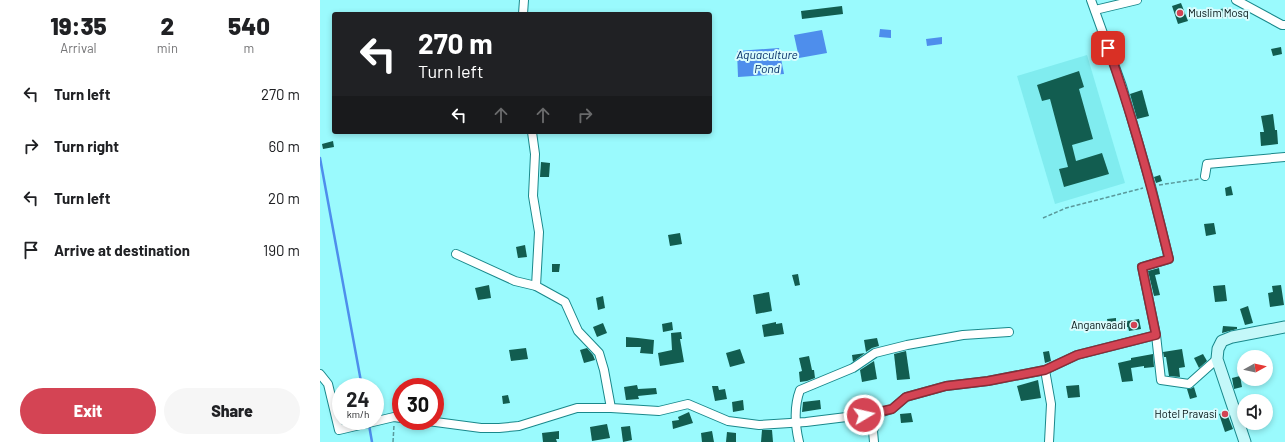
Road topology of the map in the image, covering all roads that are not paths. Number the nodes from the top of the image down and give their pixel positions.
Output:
1 (524, 0) edge
2 (1091, 0) edge
3 (1137, 0) edge
4 (1236, 0) edge
5 (1095, 10) junction
6 (523, 12) edge
7 (1285, 25) edge
8 (532, 134) edge
9 (1285, 157) edge
10 (1206, 176) road end
11 (456, 254) dead end
12 (536, 286) junction
13 (1285, 327) edge
14 (1009, 332) dead end
15 (1156, 335) junction
16 (1218, 359) junction
17 (1045, 370) junction
18 (320, 374) edge
19 (611, 408) junction
20 (879, 413) junction
21 (392, 418) edge
22 (796, 422) junction
23 (444, 423) edge
24 (799, 442) edge
25 (874, 442) edge
26 (1049, 442) edge
27 (1245, 442) edge

1 - 6 street
2 - 5 street
3 - 5 street
4 - 7 street
5 - 15 street
8 - 12 street
9 - 10 street
11 - 12 street
12 - 19 street
13 - 16 main road
14 - 22 street
15 - 16 street
15 - 17 street
16 - 27 main road
17 - 20 street
17 - 26 street
18 - 21 street
19 - 22 street
19 - 23 street
20 - 22 street
20 - 25 street
22 - 24 street

